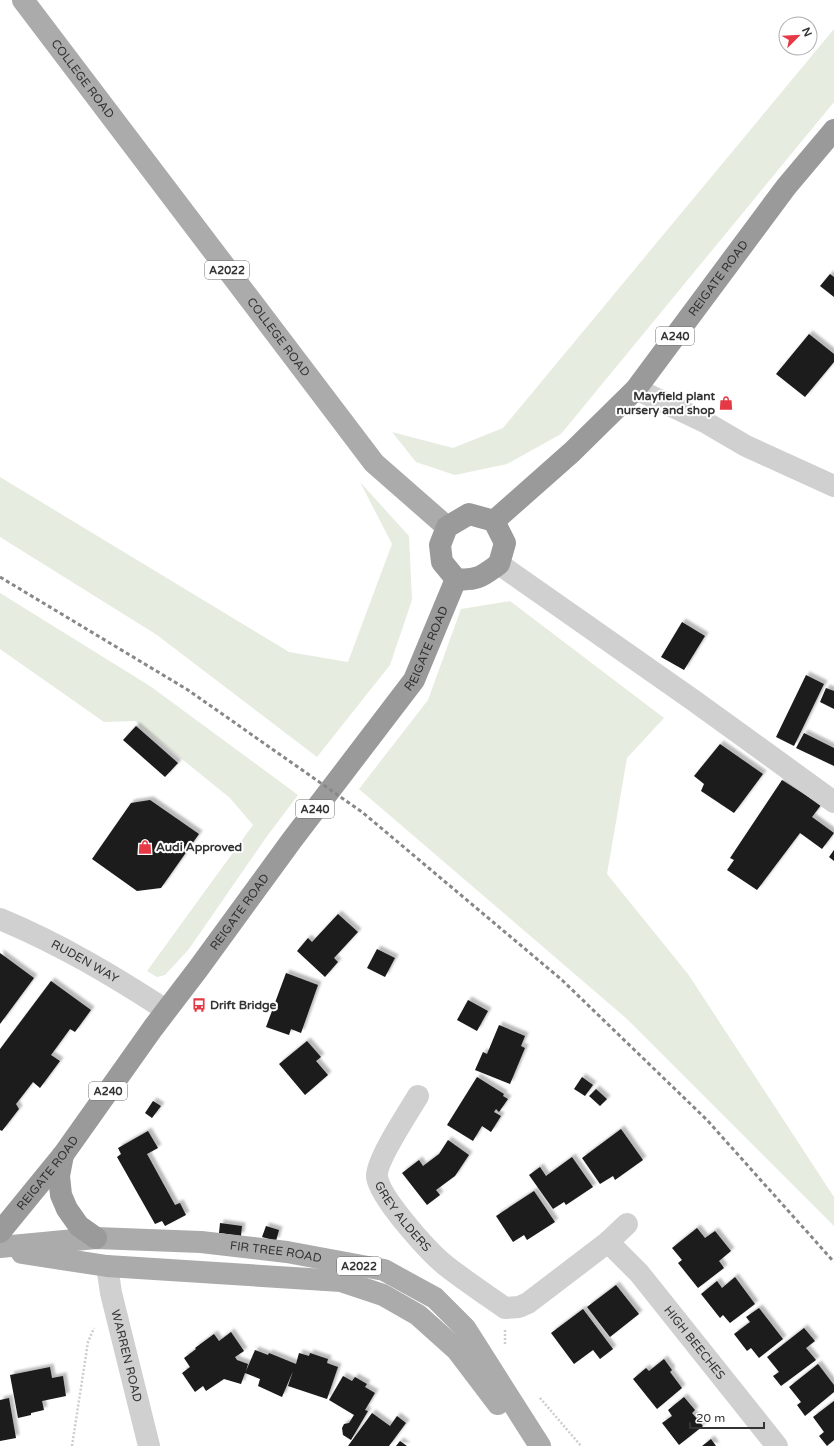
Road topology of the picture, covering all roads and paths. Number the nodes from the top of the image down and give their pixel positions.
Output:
1 (23, 0) edge
2 (834, 130) edge
3 (636, 389) junction
4 (834, 486) edge
5 (494, 521) junction
6 (446, 527) junction
7 (499, 564) junction
8 (456, 579) junction
9 (834, 802) edge
10 (0, 919) edge
11 (166, 1010) junction
12 (418, 1096) dead end
13 (63, 1155) junction
14 (627, 1224) dead end
15 (0, 1232) edge
16 (96, 1238) junction
17 (608, 1242) junction
18 (0, 1247) edge
19 (0, 1250) edge
20 (108, 1266) junction
21 (505, 1308) junction
22 (94, 1328) dead end
23 (506, 1351) dead end
24 (536, 1393) dead end
25 (72, 1446) edge
26 (149, 1446) edge
27 (531, 1446) edge
28 (540, 1446) edge
29 (581, 1446) edge
30 (778, 1446) edge

1 - 6 main road, COLLEGE ROAD / A2022
2 - 3 highway, REIGATE ROAD / A240
3 - 4 street
3 - 5 highway, REIGATE ROAD / A240
5 - 6 highway
5 - 7 highway
6 - 8 highway
7 - 8 highway
7 - 9 street
8 - 11 highway, REIGATE ROAD / A240
10 - 11 street, RUDEN WAY
11 - 13 highway, REIGATE ROAD / A240
12 - 21 street, GREY ALDERS
13 - 15 highway, REIGATE ROAD / A240
13 - 16 highway
14 - 17 street
16 - 18 main road, FIR TREE ROAD / A2022
16 - 28 main road, FIR TREE ROAD / A2022
17 - 21 street
17 - 30 street, HIGH BEECHES
19 - 20 main road, FIR TREE ROAD / A2022
20 - 26 street, WARREN ROAD
20 - 27 main road, FIR TREE ROAD / A2022
21 - 23 path
22 - 25 path
24 - 29 path

